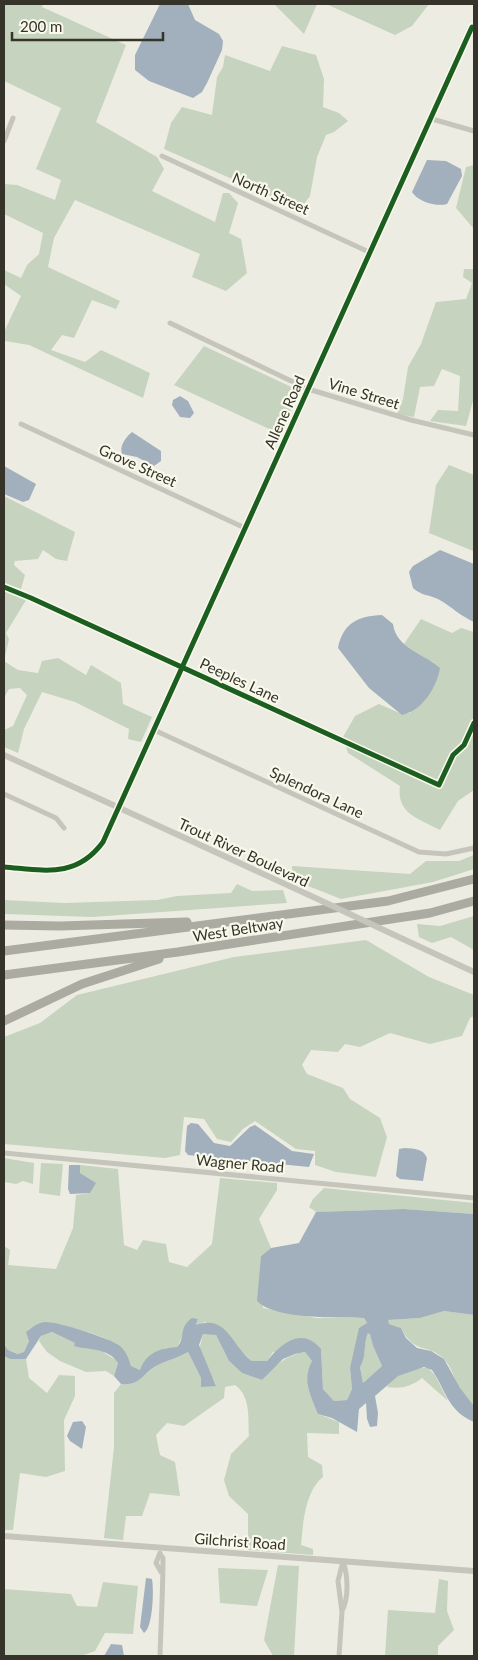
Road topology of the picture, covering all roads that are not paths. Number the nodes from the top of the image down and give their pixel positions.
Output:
1 (472, 27) dead end
2 (13, 118) dead end
3 (432, 119) junction
4 (474, 131) edge
5 (4, 141) edge
6 (162, 156) dead end
7 (371, 253) junction
8 (170, 323) dead end
9 (308, 389) junction
10 (21, 424) dead end
11 (474, 435) edge
12 (245, 528) junction
13 (4, 587) edge
14 (183, 667) junction
15 (474, 723) edge
16 (154, 730) junction
17 (4, 755) edge
18 (4, 794) edge
19 (119, 807) junction
20 (64, 828) dead end
21 (474, 848) edge
22 (4, 867) edge
23 (474, 879) edge
24 (474, 901) edge
25 (227, 921) junction
26 (4, 925) edge
27 (4, 951) edge
28 (178, 952) junction
29 (474, 972) edge
30 (4, 975) edge
31 (4, 1021) edge
32 (4, 1153) edge
33 (474, 1198) edge
34 (4, 1536) edge
35 (160, 1551) junction
36 (343, 1561) junction
37 (474, 1571) edge
38 (160, 1656) edge
39 (339, 1656) edge

1 - 3 street, Allene Road
2 - 5 street
3 - 4 street
3 - 7 street, Allene Road
6 - 7 street, North Street
7 - 9 street, Allene Road
8 - 9 street, Vine Street
9 - 11 street, Vine Street
9 - 12 street, Allene Road
10 - 12 street, Grove Street
12 - 14 street, Allene Road
13 - 14 street, Peeples Lane
14 - 15 street, Peeples Lane
14 - 16 street, Allene Road
16 - 19 street, Allene Road
16 - 21 street, Splendora Lane
17 - 19 street, Trout River Boulevard
18 - 20 street
19 - 22 street, Allene Road
19 - 29 street, Trout River Boulevard, bridge
23 - 25 highway, West Beltway
24 - 28 highway, West Beltway
25 - 26 highway
25 - 27 highway, West Beltway
28 - 30 highway, West Beltway
28 - 31 highway
32 - 33 street, Wagner Road
34 - 35 street, Gilchrist Road
35 - 36 street, Gilchrist Road
35 - 38 street
36 - 37 street, Gilchrist Road
36 - 39 street

